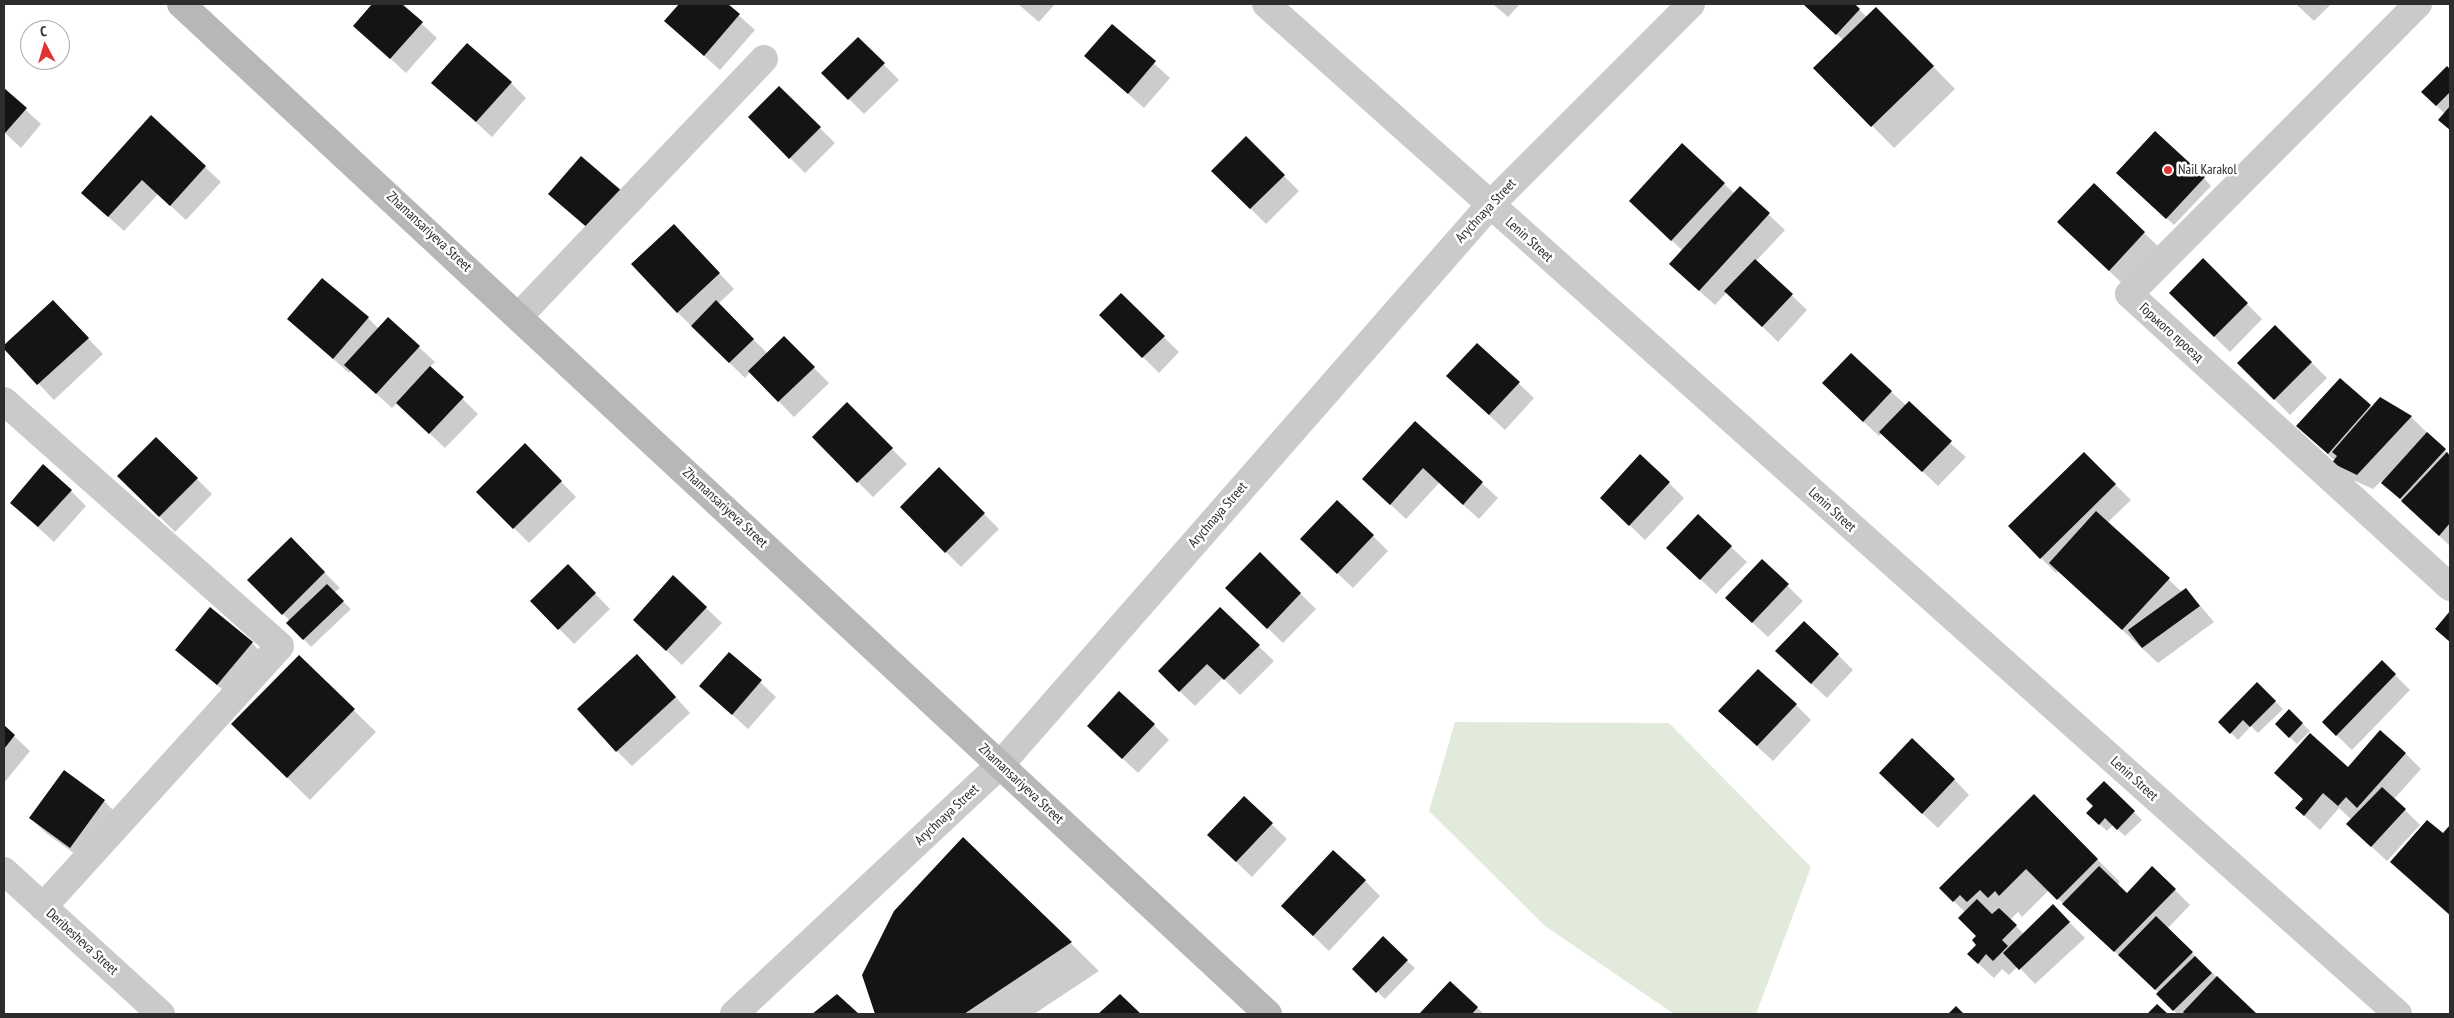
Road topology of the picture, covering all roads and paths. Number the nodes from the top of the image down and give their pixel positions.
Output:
1 (181, 4) edge
2 (1266, 4) edge
3 (1691, 4) edge
4 (2418, 4) edge
5 (764, 59) dead end
6 (1490, 205) junction
7 (519, 316) junction
8 (4, 401) edge
9 (2450, 587) edge
10 (1000, 765) junction
11 (4, 871) edge
12 (43, 907) junction
13 (161, 1014) edge
14 (734, 1014) edge
15 (1268, 1014) edge
16 (2398, 1014) edge

1 - 7 street, Zhamansariyeva Street
2 - 6 street, Lenin Street
3 - 6 street, Arychnaya Street
4 - 9 street, Горького проезд
5 - 7 street
6 - 10 street, Arychnaya Street
6 - 16 street, Lenin Street
7 - 10 street, Zhamansariyeva Street
8 - 12 street
10 - 14 street, Arychnaya Street
10 - 15 street, Zhamansariyeva Street
11 - 12 street, Deribesheva Street
12 - 13 street, Deribesheva Street

